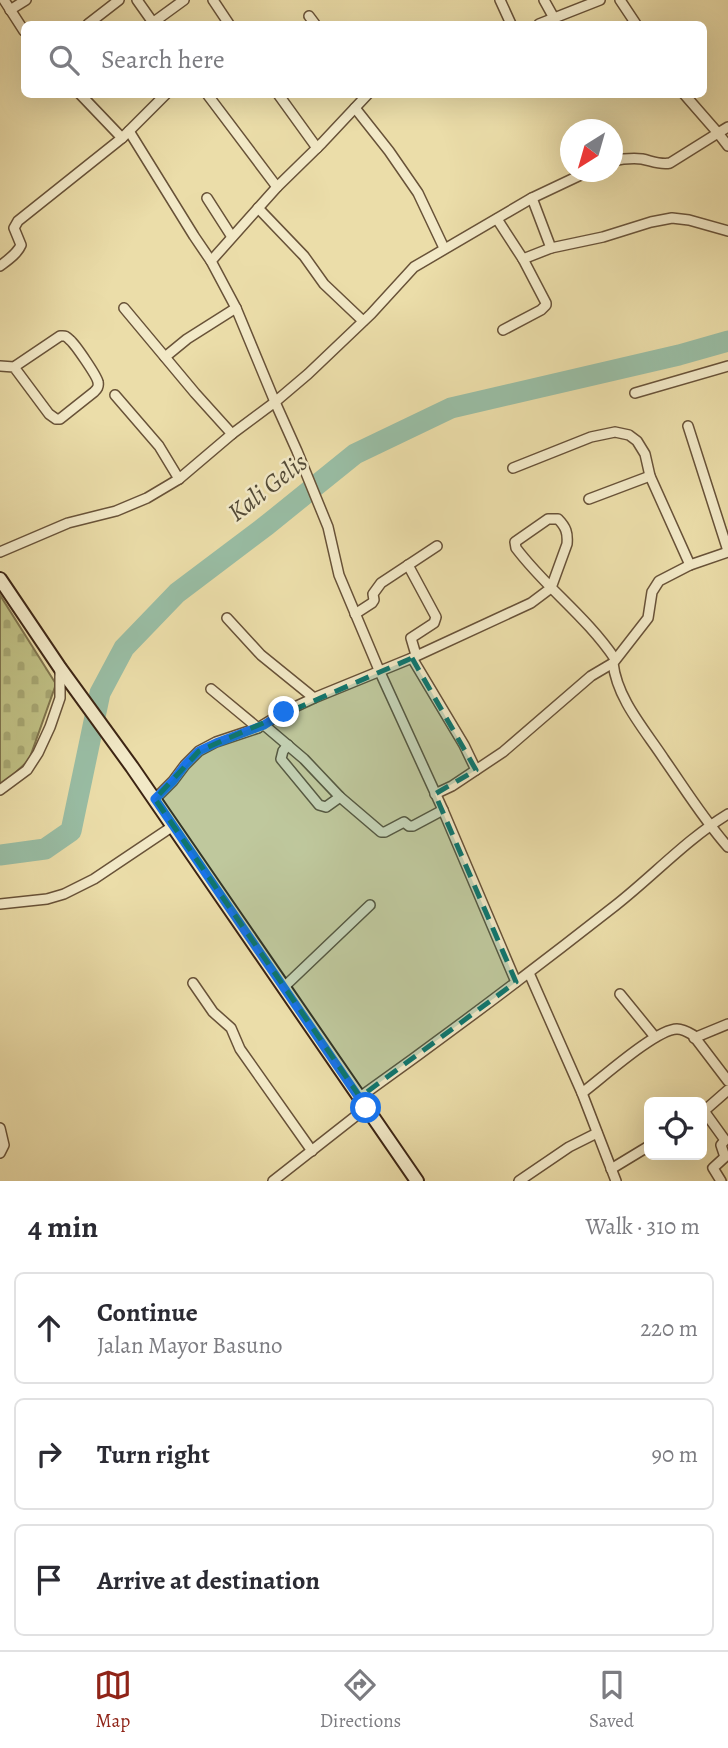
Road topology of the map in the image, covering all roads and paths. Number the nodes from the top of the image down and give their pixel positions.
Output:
1 (4, 0) edge
2 (26, 0) edge
3 (119, 0) edge
4 (137, 0) edge
5 (184, 0) edge
6 (211, 0) edge
7 (500, 0) edge
8 (544, 0) edge
9 (600, 0) edge
10 (620, 0) edge
11 (10, 10) junction
12 (554, 18) junction
13 (92, 21) edge
14 (150, 21) edge
15 (156, 21) edge
16 (225, 21) edge
17 (510, 21) edge
18 (546, 21) edge
19 (634, 21) edge
20 (21, 26) edge
21 (84, 98) edge
22 (162, 98) edge
23 (210, 98) edge
24 (281, 98) edge
25 (363, 98) edge
26 (687, 98) edge
27 (355, 108) junction
28 (728, 127) edge
29 (718, 133) junction
30 (126, 135) junction
31 (728, 146) edge
32 (317, 148) junction
33 (623, 159) edge
34 (566, 182) edge
35 (277, 187) junction
36 (207, 198) dead end
37 (532, 198) junction
38 (258, 208) junction
39 (497, 219) junction
40 (728, 230) edge
41 (232, 237) junction
42 (444, 248) junction
43 (551, 248) junction
44 (523, 259) junction
45 (211, 261) junction
46 (0, 266) edge
47 (124, 308) dead end
48 (236, 308) junction
49 (363, 321) junction
50 (503, 330) dead end
51 (165, 357) junction
52 (0, 366) edge
53 (728, 366) edge
54 (14, 367) junction
55 (635, 393) dead end
56 (115, 395) dead end
57 (275, 402) junction
58 (688, 426) dead end
59 (232, 434) junction
60 (513, 468) dead end
61 (650, 476) junction
62 (179, 479) junction
63 (589, 499) dead end
64 (437, 546) dead end
65 (728, 551) edge
66 (0, 552) edge
67 (408, 565) junction
68 (690, 565) junction
69 (0, 579) edge
70 (551, 588) junction
71 (355, 614) junction
72 (227, 618) dead end
73 (414, 656) junction
74 (614, 661) junction
75 (379, 670) junction
76 (63, 671) junction
77 (211, 689) dead end
78 (314, 698) junction
79 (261, 727) junction
80 (289, 744) junction
81 (476, 770) junction
82 (0, 790) edge
83 (435, 794) junction
84 (340, 797) junction
85 (155, 799) junction
86 (443, 810) junction
87 (728, 814) edge
88 (709, 825) junction
89 (173, 826) junction
90 (728, 848) edge
91 (0, 904) edge
92 (370, 905) dead end
93 (529, 973) junction
94 (516, 982) junction
95 (193, 983) dead end
96 (284, 987) junction
97 (620, 994) dead end
98 (728, 1024) edge
99 (655, 1037) junction
100 (694, 1038) junction
101 (728, 1081) edge
102 (728, 1090) edge
103 (582, 1093) junction
104 (363, 1102) junction
105 (707, 1107) edge
106 (707, 1116) edge
107 (0, 1128) edge
108 (597, 1133) junction
109 (644, 1149) edge
110 (312, 1151) junction
111 (0, 1153) edge
112 (611, 1169) junction
113 (273, 1181) edge
114 (417, 1181) edge
115 (519, 1181) edge
116 (616, 1181) edge
117 (721, 1181) edge

1 - 11 street
2 - 11 street
3 - 13 street
4 - 14 street
5 - 15 street
6 - 16 street
7 - 17 street
8 - 12 street
9 - 12 street
10 - 19 street
11 - 20 street
12 - 18 street
21 - 30 street
22 - 30 street
23 - 35 street
24 - 32 street
25 - 27 street
26 - 29 street
27 - 32 street
27 - 42 street
28 - 29 street
29 - 31 street
29 - 33 street
30 - 45 street
30 - 46 street
32 - 35 street
34 - 37 street
35 - 38 street
36 - 41 street
37 - 39 street
37 - 43 street
38 - 41 street
38 - 49 street
39 - 42 street
39 - 44 street
40 - 43 street
41 - 45 street
42 - 49 street
43 - 44 street
44 - 50 street
45 - 48 street
47 - 51 street
48 - 51 street
48 - 57 street
49 - 57 street
51 - 59 street
52 - 54 street
53 - 55 street
54 - 54 street
56 - 62 street
57 - 59 street
57 - 71 street
58 - 65 street
59 - 62 street
60 - 61 street
61 - 63 street
61 - 68 street
62 - 66 street
64 - 67 street
65 - 68 street
67 - 71 street
67 - 73 street
68 - 74 street
69 - 76 main road
70 - 70 street
70 - 73 street
70 - 74 street
71 - 75 street
72 - 78 street
73 - 75 street
73 - 81 street
74 - 81 street
74 - 88 street
75 - 78 street
75 - 83 street
76 - 82 street
76 - 85 main road
77 - 79 street
78 - 79 street
79 - 80 street
79 - 85 street
80 - 84 street
80 - 84 street
81 - 83 street
83 - 86 street
84 - 86 street
85 - 89 main road
86 - 94 street
87 - 88 street
88 - 90 street
88 - 93 street
89 - 91 street
89 - 96 main road
92 - 96 street
93 - 94 street
93 - 103 street
94 - 104 street
95 - 110 street
96 - 104 main road
97 - 99 street
98 - 100 street
99 - 100 street
99 - 103 street
100 - 101 street
102 - 105 street
103 - 108 street
104 - 110 street
104 - 114 main road
106 - 117 street
107 - 111 street
108 - 112 street
108 - 115 street
109 - 112 street
110 - 113 street
112 - 116 street

